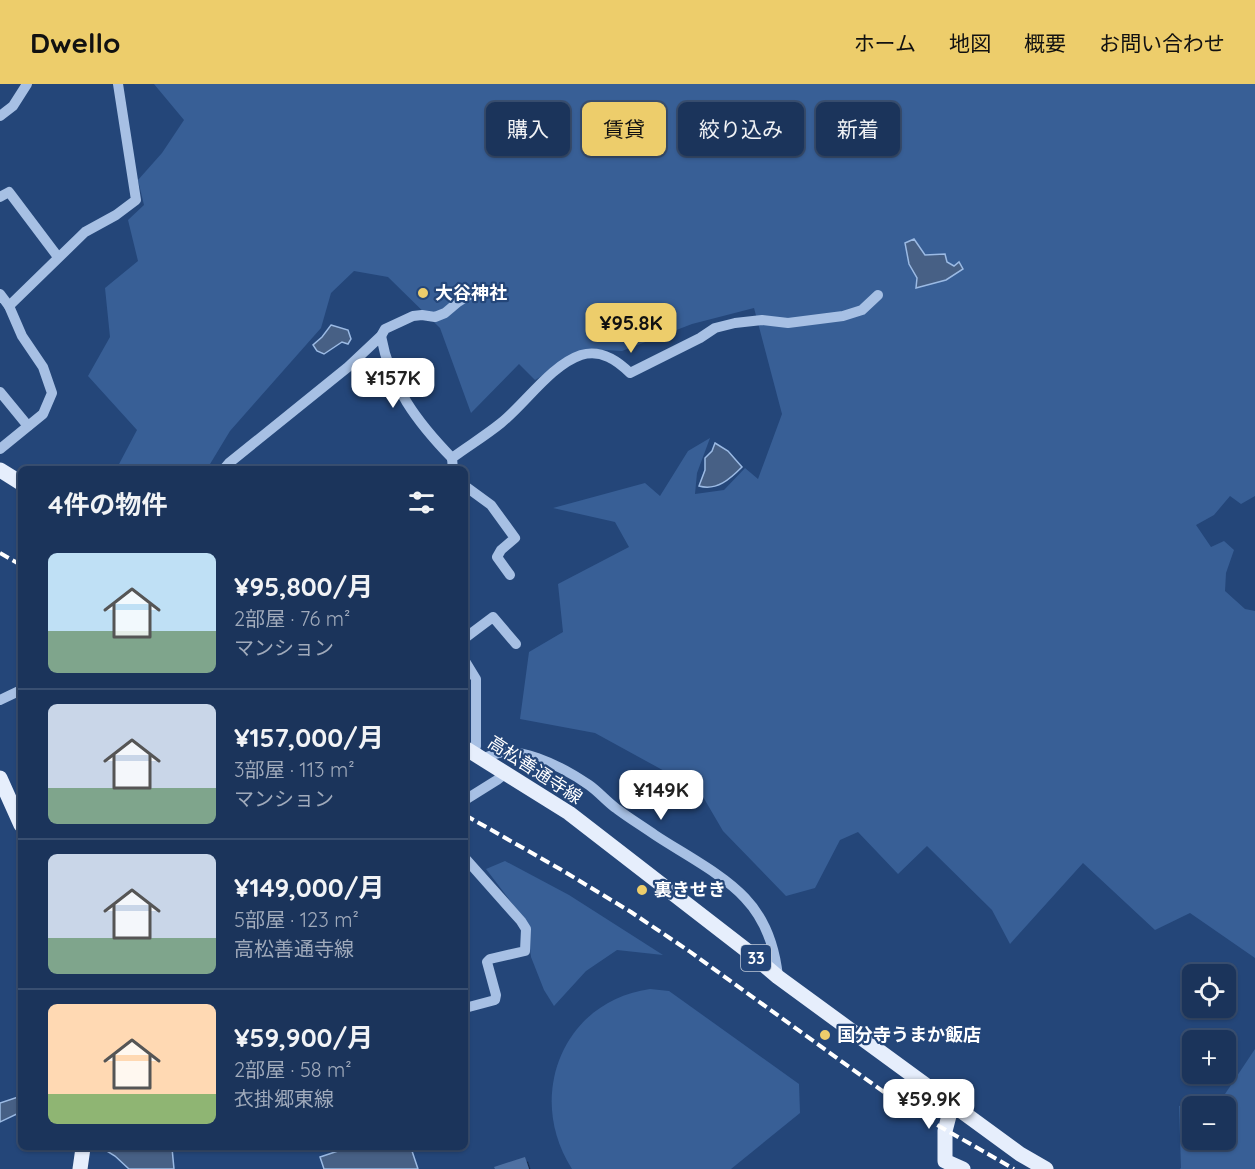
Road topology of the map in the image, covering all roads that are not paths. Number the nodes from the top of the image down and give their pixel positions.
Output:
1 (27, 84) edge
2 (118, 84) edge
3 (0, 116) edge
4 (0, 197) edge
5 (58, 257) junction
6 (477, 290) dead end
7 (0, 294) edge
8 (878, 295) dead end
9 (9, 306) junction
10 (381, 336) junction
11 (0, 392) edge
12 (28, 426) junction
13 (0, 449) edge
14 (453, 464) edge
15 (227, 466) edge
16 (0, 470) edge
17 (18, 481) edge
18 (468, 488) edge
19 (510, 575) dead end
20 (468, 636) edge
21 (516, 644) dead end
22 (468, 666) edge
23 (18, 691) edge
24 (0, 700) edge
25 (474, 754) edge
26 (506, 772) junction
27 (0, 778) edge
28 (468, 798) edge
29 (18, 818) edge
30 (468, 861) edge
31 (778, 977) junction
32 (468, 1007) edge
33 (952, 1104) junction
34 (83, 1150) edge
35 (946, 1165) edge
36 (80, 1169) edge
37 (963, 1169) edge
38 (1046, 1169) edge

1 - 3 street
2 - 5 street
4 - 5 street
5 - 9 street
6 - 10 street
7 - 9 street
8 - 14 street
9 - 12 street
10 - 14 street
10 - 15 street
11 - 12 street
12 - 13 street
16 - 17 main road
18 - 19 street
20 - 21 street
22 - 25 street
23 - 24 street
25 - 26 main road, 高松善通寺線 / 33
25 - 31 street
26 - 28 street
26 - 31 main road, 高松善通寺線 / 33
27 - 29 main road
30 - 32 street
31 - 33 main road, 高松善通寺線 / 33
33 - 35 main road
33 - 38 main road, 高松善通寺線 / 33
34 - 36 main road
35 - 37 main road

